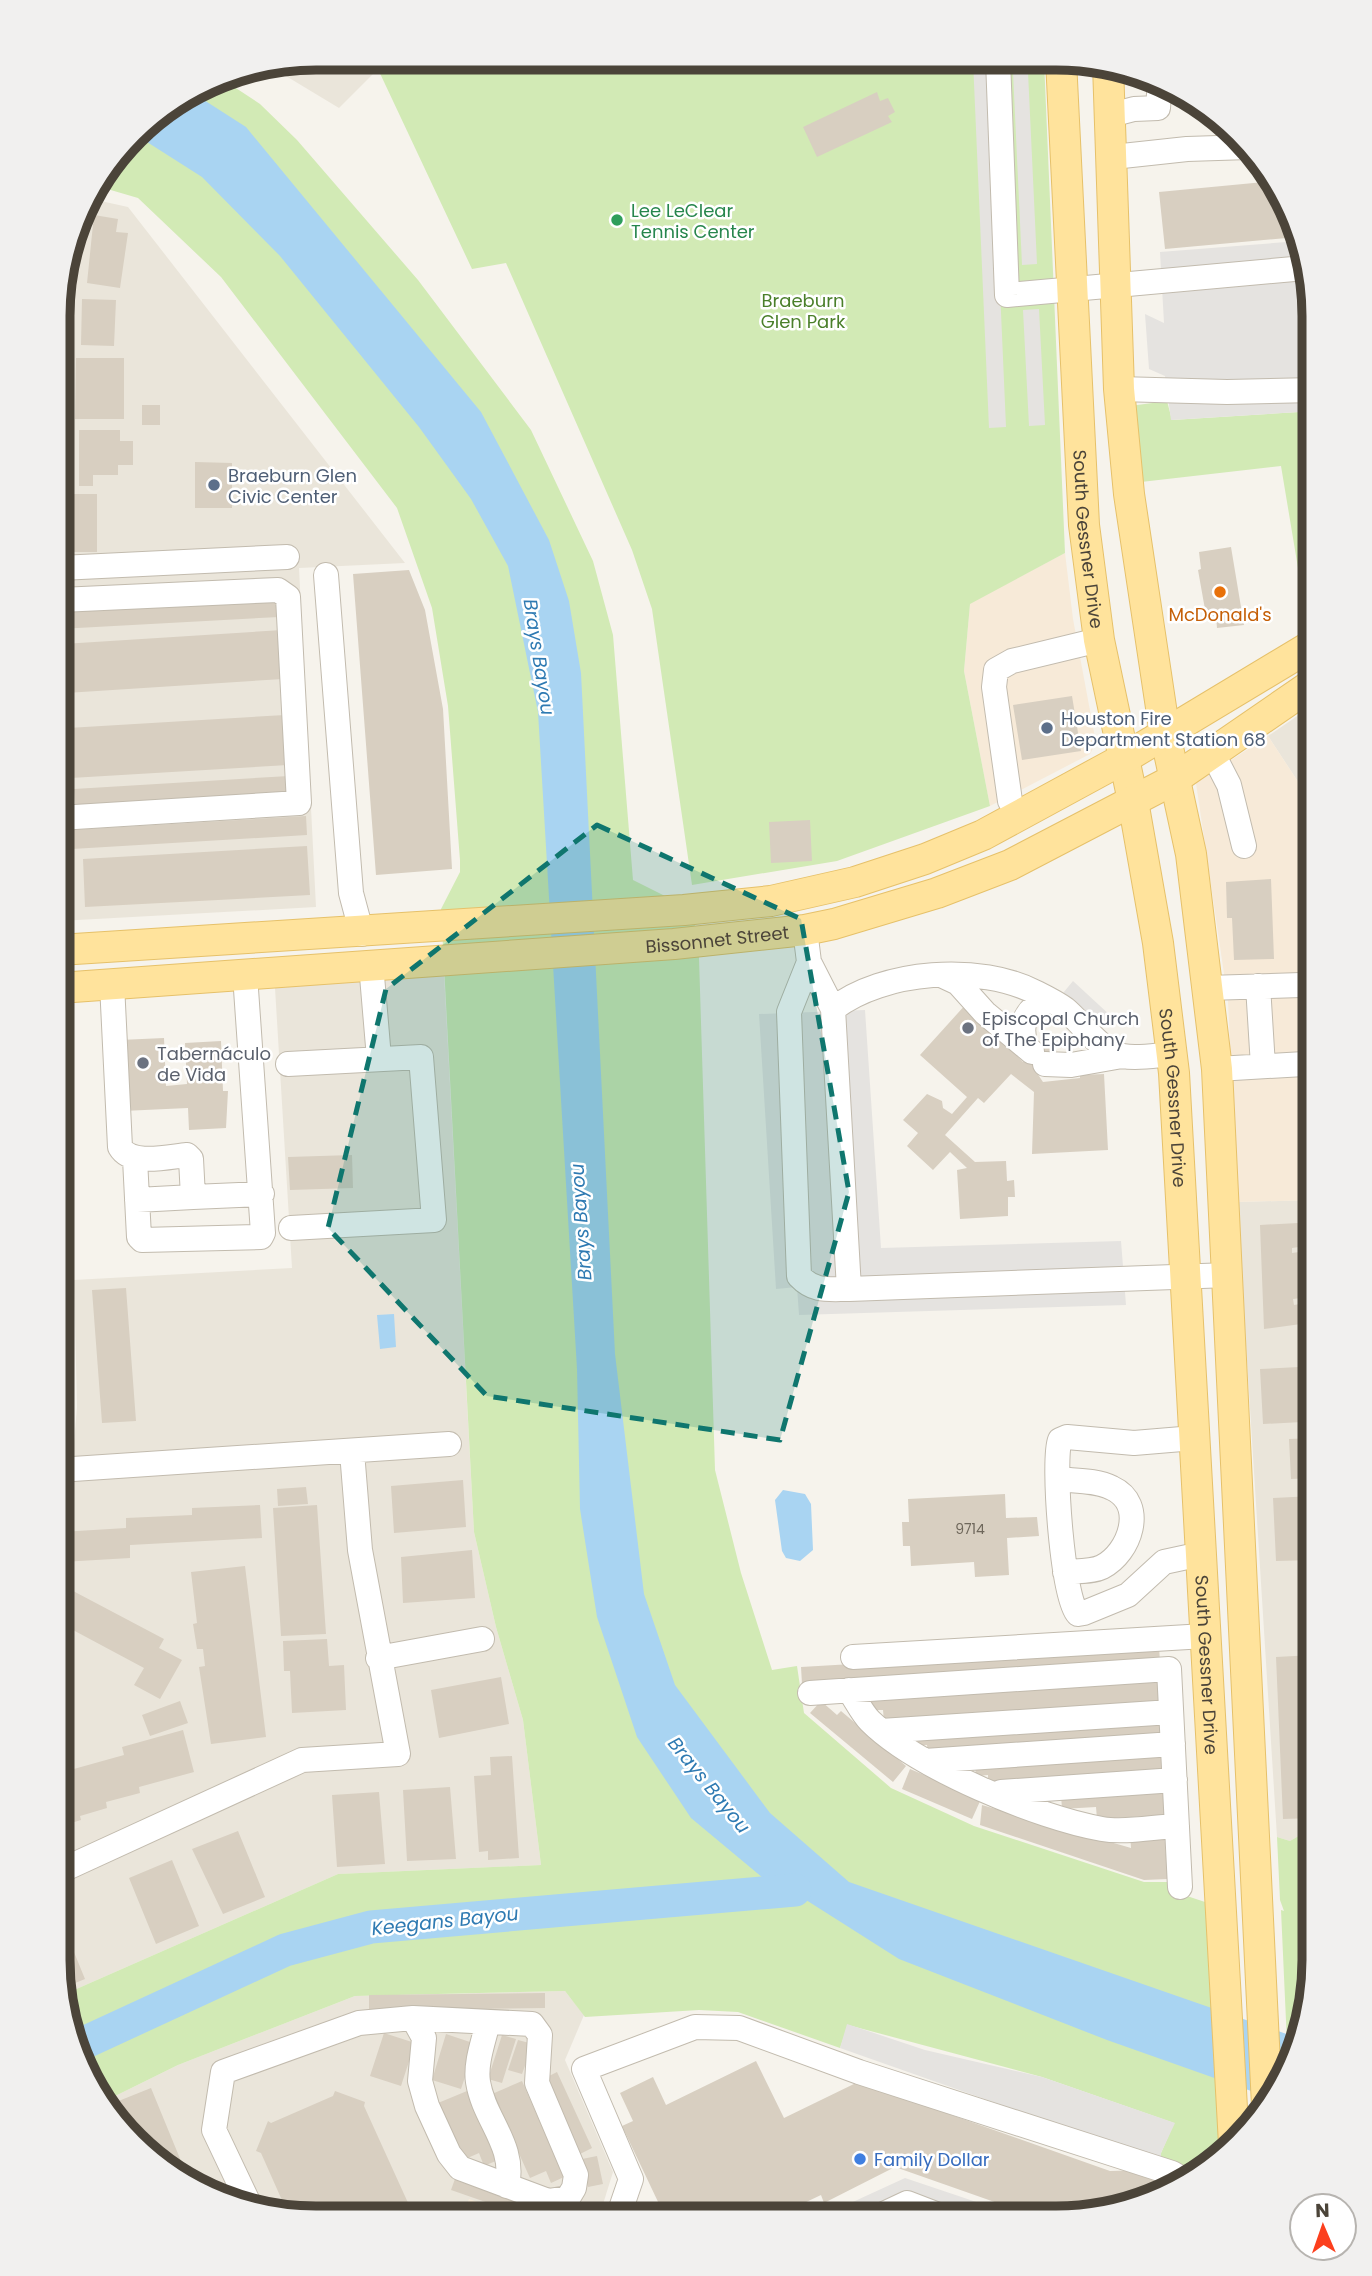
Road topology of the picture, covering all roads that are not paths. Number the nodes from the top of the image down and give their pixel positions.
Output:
1 (998, 70) edge
2 (1062, 70) edge
3 (1109, 76) edge
4 (1159, 93) edge
5 (1111, 115) junction
6 (1236, 148) edge
7 (1113, 157) junction
8 (1297, 269) edge
9 (1117, 284) junction
10 (1074, 288) junction
11 (1119, 389) junction
12 (1302, 390) edge
13 (287, 557) dead end
14 (70, 568) edge
15 (326, 575) dead end
16 (70, 600) edge
17 (1099, 640) junction
18 (1302, 651) edge
19 (1302, 691) edge
20 (1165, 734) junction
21 (1212, 752) junction
22 (1124, 759) junction
23 (1173, 780) junction
24 (1133, 801) junction
25 (70, 817) edge
26 (1019, 818) junction
27 (1244, 846) dead end
28 (855, 881) junction
29 (867, 915) junction
30 (806, 930) junction
31 (362, 933) junction
32 (70, 949) edge
33 (809, 962) junction
34 (367, 966) junction
35 (245, 975) junction
36 (941, 975) junction
37 (112, 984) junction
38 (1301, 985) dead end
39 (1258, 986) junction
40 (70, 987) edge
41 (1208, 988) junction
42 (1048, 999) junction
43 (833, 1009) junction
44 (1035, 1054) junction
45 (1122, 1056) junction
46 (379, 1058) junction
47 (1173, 1063) junction
48 (288, 1064) dead end
49 (1302, 1064) edge
50 (1263, 1066) junction
51 (1217, 1069) junction
52 (135, 1158) junction
53 (261, 1194) junction
54 (193, 1197) junction
55 (137, 1200) junction
56 (291, 1228) dead end
57 (1229, 1275) junction
58 (1186, 1276) junction
59 (849, 1289) junction
60 (1194, 1438) junction
61 (449, 1444) dead end
62 (352, 1452) junction
63 (70, 1470) edge
64 (1058, 1479) junction
65 (1201, 1554) junction
66 (1065, 1572) junction
67 (1245, 1631) junction
68 (1205, 1636) junction
69 (482, 1639) dead end
70 (853, 1657) dead end
71 (378, 1658) junction
72 (849, 1690) junction
73 (810, 1693) dead end
74 (1171, 1712) junction
75 (881, 1731) junction
76 (1173, 1744) junction
77 (925, 1762) junction
78 (1175, 1780) junction
79 (992, 1792) junction
80 (1177, 1833) junction
81 (1216, 1840) junction
82 (70, 1866) edge
83 (1180, 1887) dead end
84 (413, 2018) junction
85 (488, 2022) junction
86 (1266, 2087) edge
87 (1233, 2130) edge
88 (1176, 2175) edge
89 (507, 2186) junction
90 (245, 2196) edge
91 (622, 2206) edge

1 - 10 lane
2 - 10 main road, South Gessner Drive
3 - 5 main road
4 - 5 lane
5 - 7 main road
6 - 7 lane
7 - 9 main road
8 - 9 lane
9 - 10 lane
9 - 11 main road
10 - 17 main road, South Gessner Drive
11 - 12 lane
11 - 20 main road
13 - 14 lane
15 - 31 lane
16 - 25 lane
17 - 22 main road, South Gessner Drive
17 - 26 lane
18 - 20 main road, Bissonnet Street
19 - 21 main road, Bissonnet Street
20 - 22 main road, Bissonnet Street
20 - 23 main road
21 - 23 main road, Bissonnet Street
21 - 27 lane
22 - 24 main road, South Gessner Drive
22 - 26 main road, Bissonnet Street
23 - 24 main road, Bissonnet Street
23 - 41 main road
24 - 29 main road, Bissonnet Street
24 - 47 main road, South Gessner Drive
26 - 28 main road, Bissonnet Street
28 - 29 main road
28 - 31 main road, Bissonnet Street
29 - 30 main road, Bissonnet Street
30 - 33 lane
30 - 34 main road, Bissonnet Street
31 - 32 main road, Bissonnet Street
31 - 34 main road
33 - 43 lane
33 - 59 lane
34 - 35 main road, Bissonnet Street
34 - 46 lane
35 - 37 main road, Bissonnet Street
35 - 53 lane
36 - 42 lane
36 - 43 lane
36 - 44 lane
37 - 40 main road, Bissonnet Street
37 - 52 lane
38 - 39 lane
39 - 41 lane
39 - 50 lane
41 - 51 main road
42 - 44 lane
42 - 45 lane
43 - 59 lane
44 - 45 lane
45 - 47 lane
46 - 48 lane
46 - 56 lane
47 - 51 main road
47 - 58 main road, South Gessner Drive
49 - 50 lane
50 - 51 lane
51 - 57 main road
52 - 54 lane
52 - 55 lane
53 - 54 lane
53 - 55 lane
54 - 55 lane
57 - 58 lane
57 - 67 main road
58 - 59 lane
58 - 60 main road, South Gessner Drive
60 - 64 lane
60 - 65 main road, South Gessner Drive
61 - 62 lane
62 - 63 lane
62 - 71 lane
64 - 66 lane
64 - 66 lane
65 - 66 lane
65 - 68 main road, South Gessner Drive
67 - 68 main road
67 - 86 main road
68 - 70 lane
68 - 81 main road, South Gessner Drive
69 - 71 lane
71 - 82 lane
72 - 73 lane
72 - 74 lane
72 - 75 lane
74 - 75 lane
74 - 76 lane
75 - 77 lane
76 - 77 lane
76 - 78 lane
77 - 79 lane
78 - 79 lane
78 - 80 lane
79 - 80 lane
80 - 81 lane
80 - 83 lane
81 - 87 main road, South Gessner Drive
84 - 85 lane
84 - 89 lane
84 - 90 lane
85 - 89 lane
85 - 89 lane
88 - 91 lane

